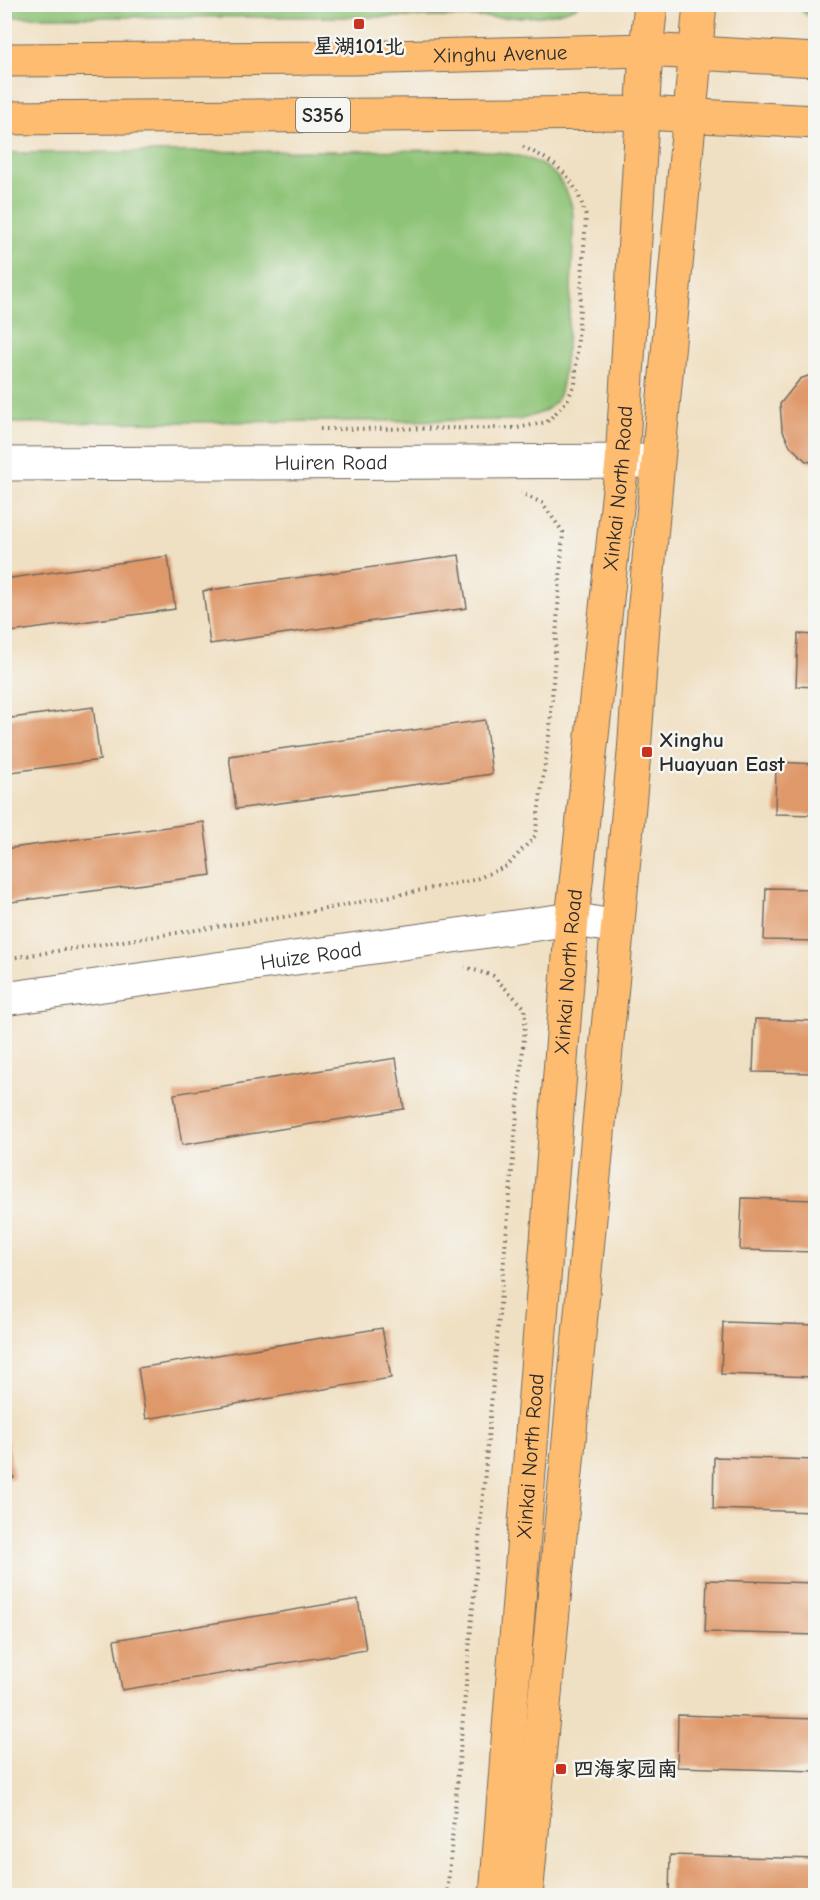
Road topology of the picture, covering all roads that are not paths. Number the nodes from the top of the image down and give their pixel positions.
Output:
1 (651, 4) edge
2 (700, 4) edge
3 (646, 50) junction
4 (695, 54) junction
5 (4, 60) edge
6 (816, 60) edge
7 (642, 113) junction
8 (690, 117) junction
9 (4, 118) edge
10 (816, 122) edge
11 (657, 461) junction
12 (622, 462) junction
13 (4, 464) edge
14 (572, 919) junction
15 (617, 927) junction
16 (4, 999) edge
17 (496, 1896) edge
18 (526, 1896) edge

1 - 3 main road, Xinkai North Road
2 - 4 main road, Xinkai North Road
3 - 4 main road, Xinghu Avenue
3 - 5 main road, Xinghu Avenue
3 - 7 main road, Xinkai North Road
4 - 6 main road, Xinghu Avenue
4 - 8 main road, Xinkai North Road
7 - 8 main road, S356
7 - 9 main road, S356
7 - 12 main road, Xinkai North Road
8 - 10 main road, S356
8 - 11 main road, Xinkai North Road
11 - 12 street, Huiren Road
11 - 15 main road, Xinkai North Road
12 - 13 street, Huiren Road
12 - 14 main road, Xinkai North Road
14 - 15 street, Huize Road
14 - 16 street, Huize Road
14 - 17 main road, Xinkai North Road
15 - 18 main road, Xinkai North Road

